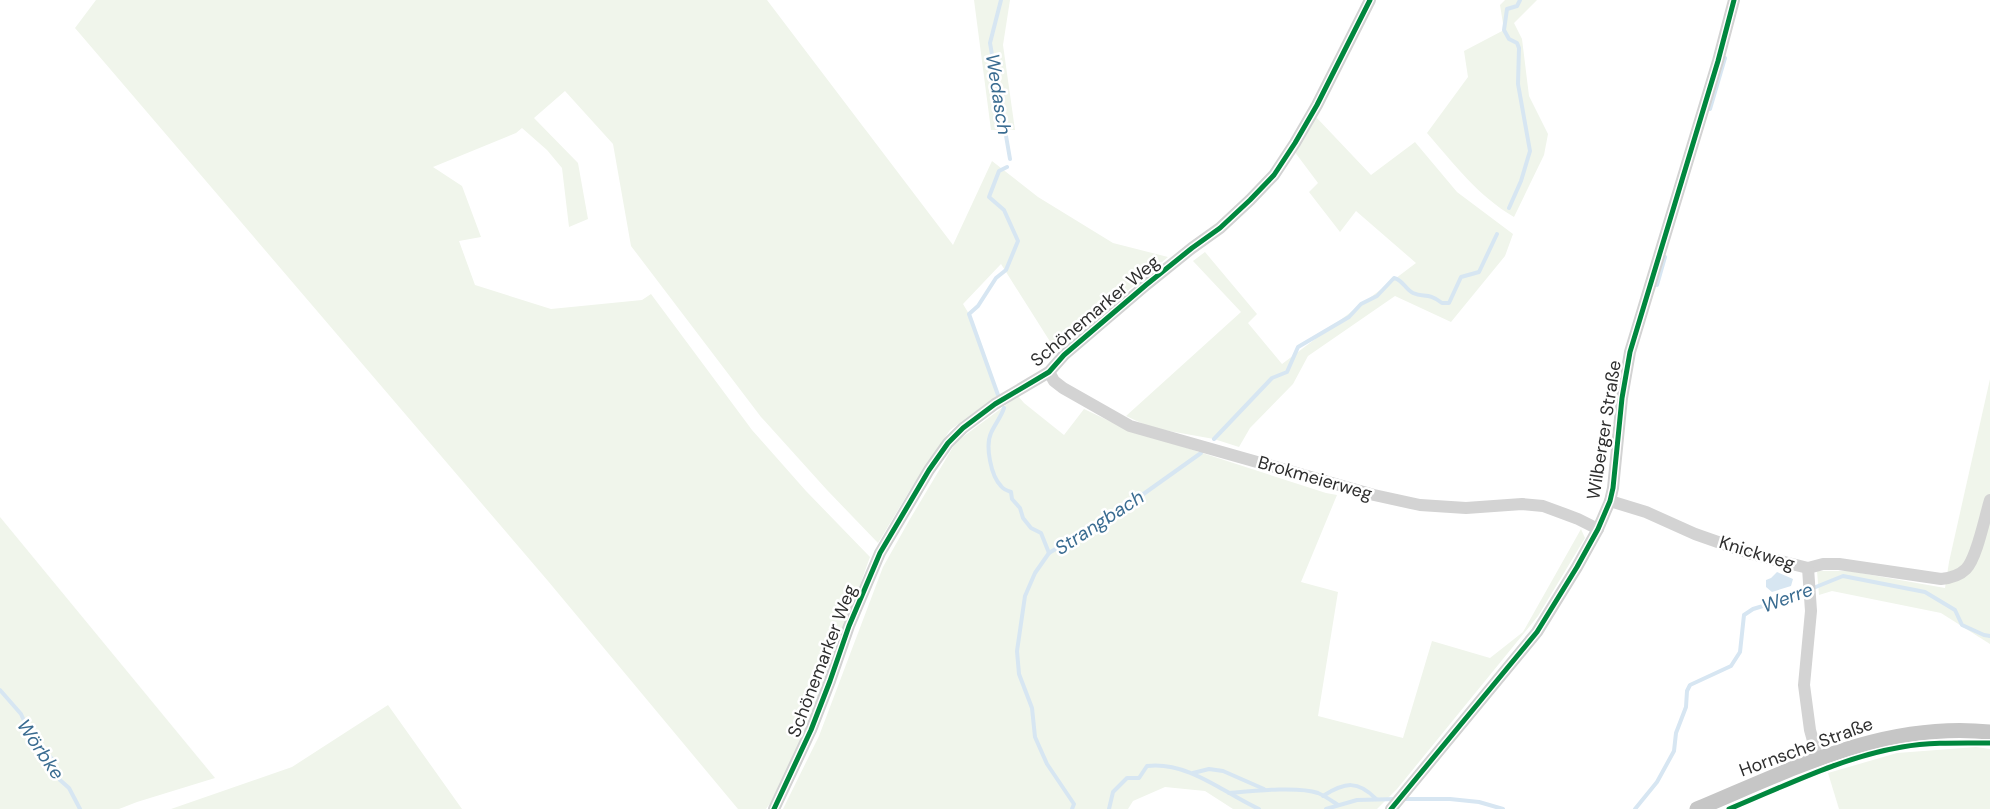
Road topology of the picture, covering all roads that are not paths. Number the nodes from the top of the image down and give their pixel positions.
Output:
1 (1370, 0) edge
2 (1734, 0) edge
3 (1049, 372) junction
4 (1990, 500) edge
5 (1610, 501) junction
6 (1598, 530) junction
7 (1809, 575) junction
8 (1990, 732) edge
9 (1818, 759) junction
10 (1392, 808) edge
11 (774, 809) edge
12 (1697, 809) edge

1 - 3 street, Schönemarker Weg
2 - 5 street, Wilberger Straße
3 - 6 street, Brokmeierweg
3 - 11 street, Schönemarker Weg
4 - 7 street
5 - 6 street, Wilberger Straße
5 - 7 street, Knickweg
6 - 10 street, Wilberger Straße
7 - 9 street, Knickweg
8 - 9 main road, Hornsche Straße
9 - 12 main road, Hornsche Straße

